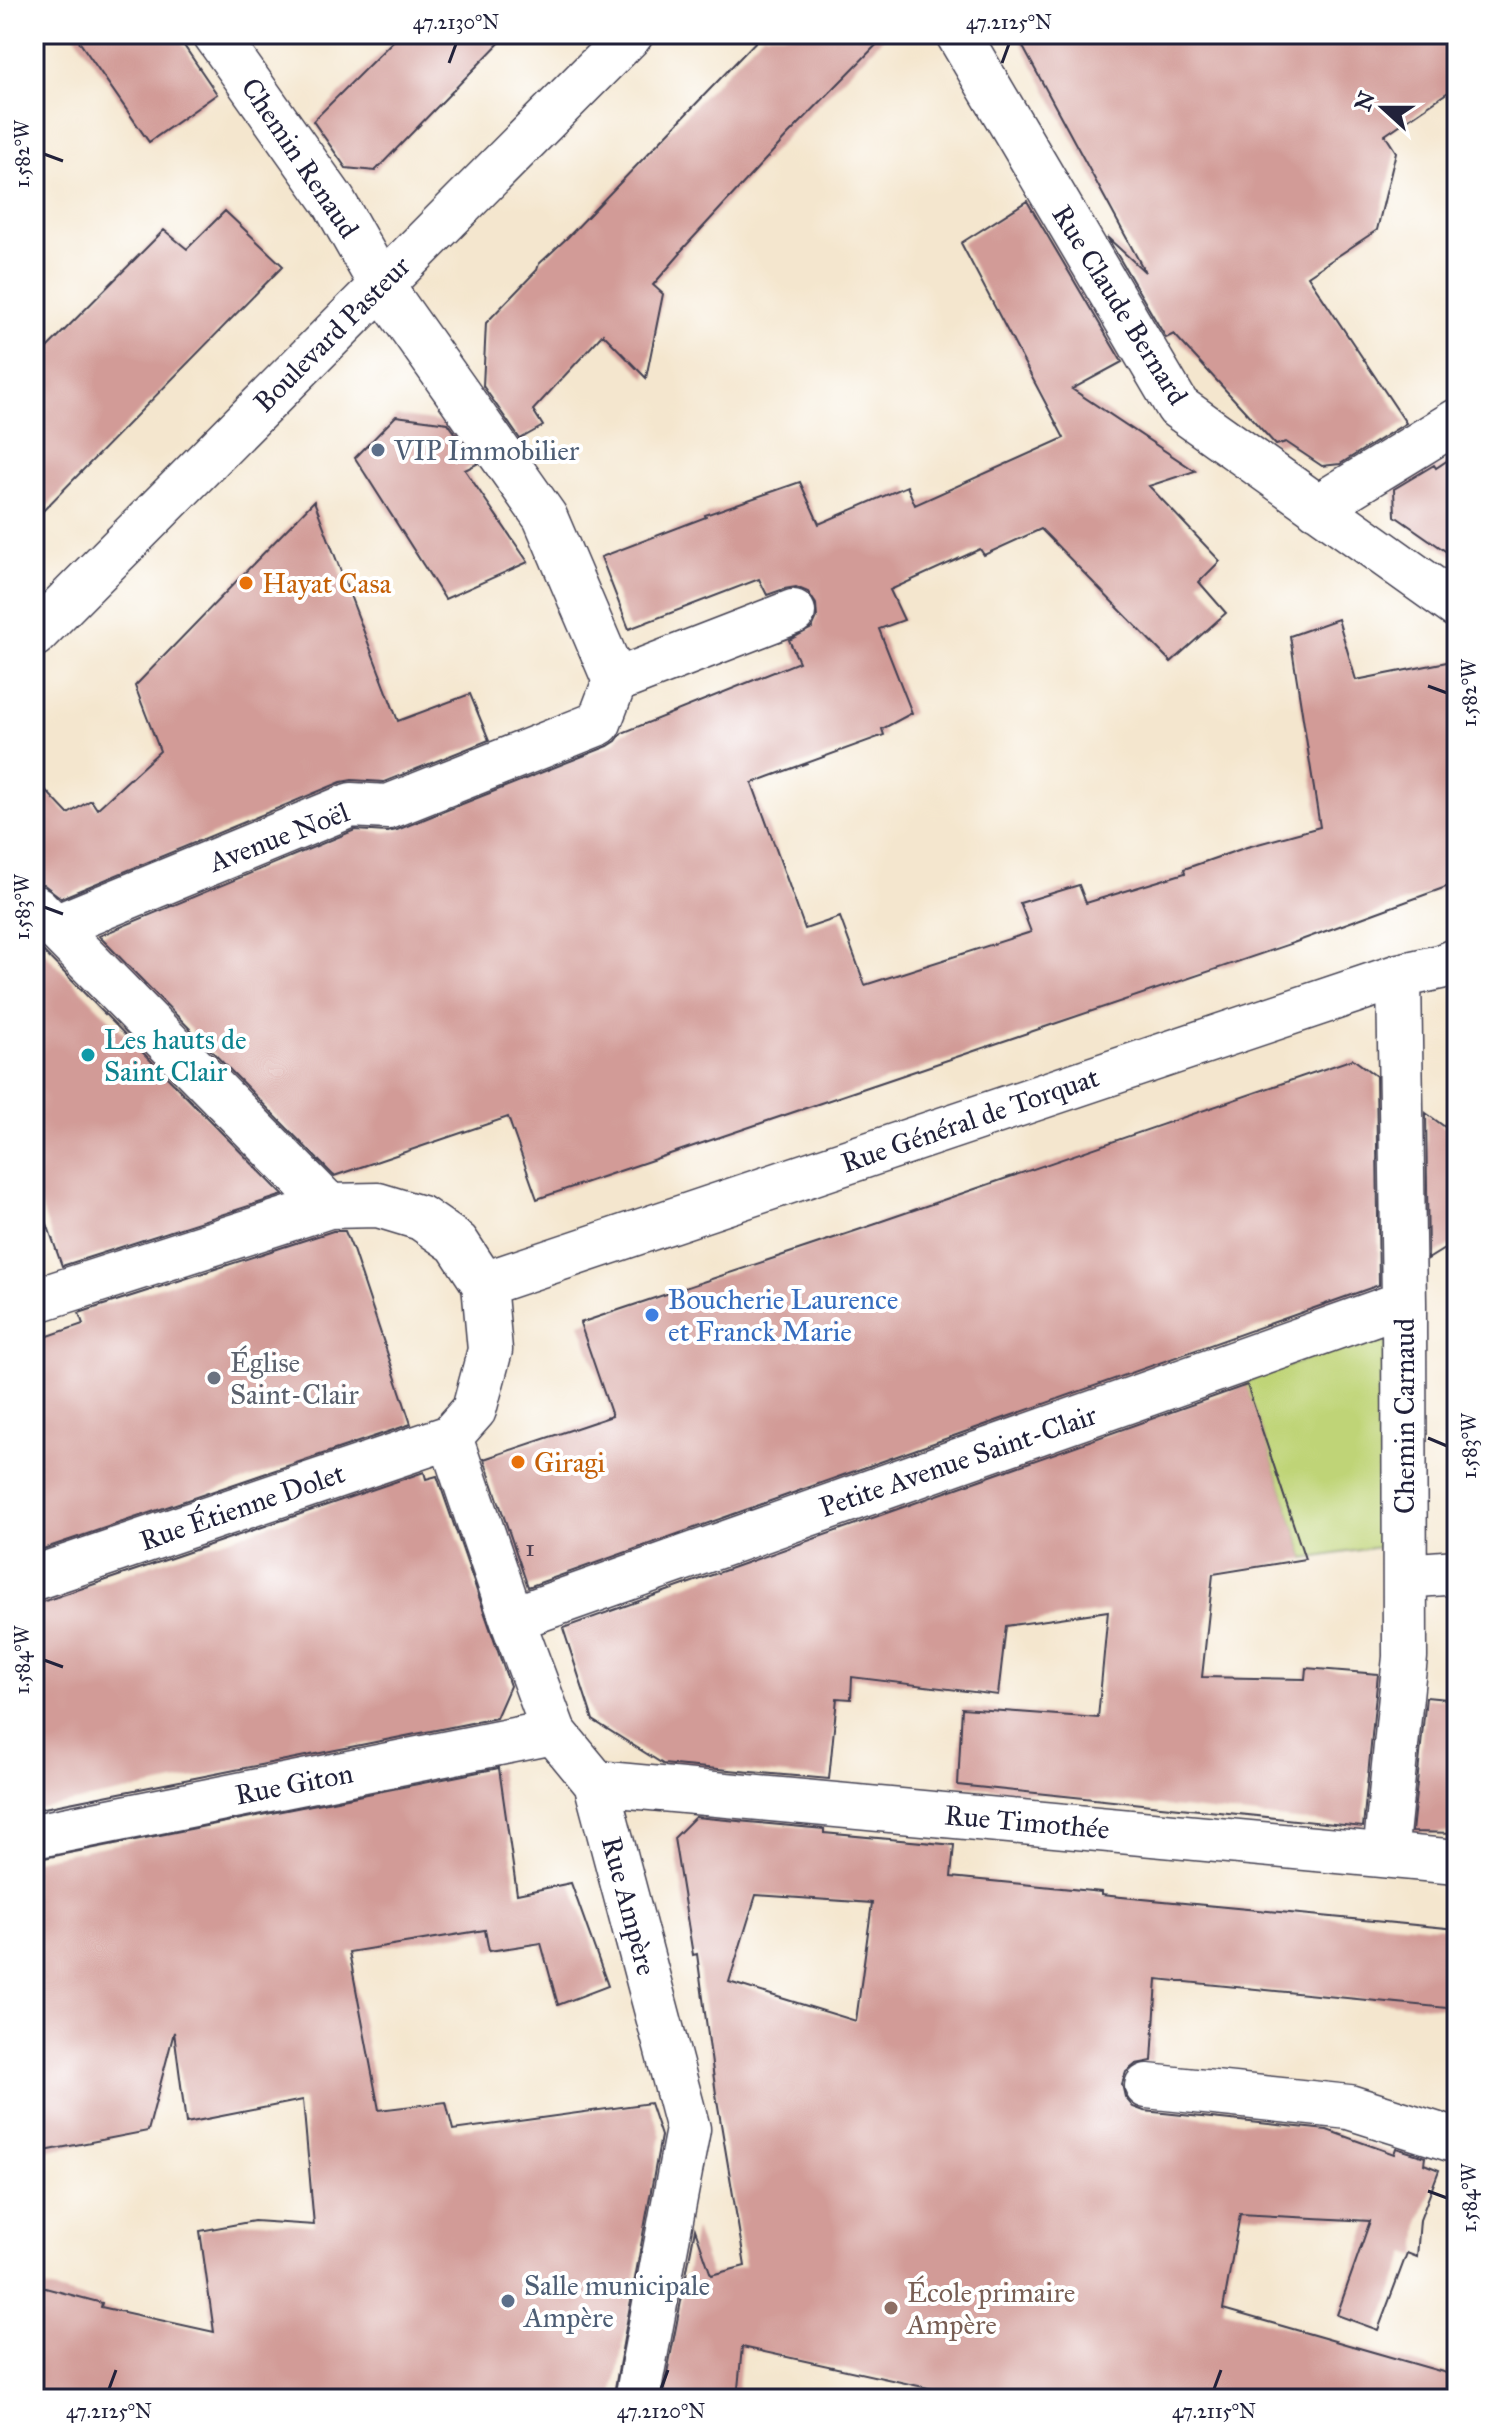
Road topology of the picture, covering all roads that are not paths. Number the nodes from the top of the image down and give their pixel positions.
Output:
1 (215, 34) edge
2 (631, 34) edge
3 (958, 34) edge
4 (381, 285) junction
5 (1457, 421) edge
6 (1317, 507) junction
7 (1457, 606) edge
8 (793, 612) dead end
9 (34, 635) edge
10 (615, 681) junction
11 (44, 916) edge
12 (1457, 960) edge
13 (1399, 976) junction
14 (329, 1206) junction
15 (484, 1284) junction
16 (34, 1301) edge
17 (1404, 1303) junction
18 (450, 1437) junction
19 (1457, 1572) edge
20 (1405, 1576) junction
21 (34, 1578) edge
22 (512, 1619) junction
23 (554, 1732) junction
24 (596, 1783) junction
25 (34, 1836) edge
26 (1385, 1855) junction
27 (1457, 1862) edge
28 (1147, 2086) dead end
29 (1457, 2141) edge
30 (637, 2399) edge

1 - 4 street, Chemin Renaud
2 - 4 street, Boulevard Pasteur
3 - 6 street, Rue Claude Bernard
4 - 9 street, Boulevard Pasteur
4 - 10 street
5 - 6 street
6 - 7 street, Rue Claude Bernard
8 - 10 street
10 - 11 street, Avenue Noël
11 - 14 street
12 - 13 street, Rue Général de Torquat
13 - 15 street, Rue Général de Torquat
13 - 17 street, Chemin Carnaud
14 - 15 street
14 - 16 street
15 - 18 street
17 - 20 street, Chemin Carnaud
17 - 22 street, Petite Avenue Saint-Clair
18 - 21 street, Rue Étienne Dolet
18 - 22 street, Rue Ampère
19 - 20 street
20 - 26 street, Chemin Carnaud
22 - 23 street, Rue Ampère
23 - 24 street, Rue Ampère
23 - 25 street, Rue Giton
24 - 26 street, Rue Timothée
24 - 30 street, Rue Ampère
26 - 27 street, Rue Timothée
28 - 29 street

